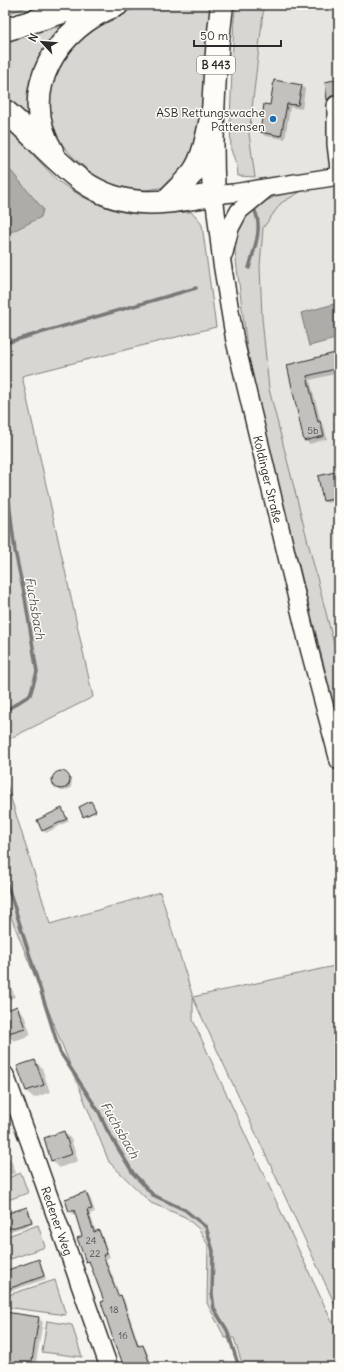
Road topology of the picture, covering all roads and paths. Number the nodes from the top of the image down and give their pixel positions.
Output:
1 (85, 5) edge
2 (117, 5) edge
3 (221, 12) edge
4 (5, 30) edge
5 (336, 105) dead end
6 (212, 110) junction
7 (5, 111) edge
8 (57, 159) junction
9 (339, 169) edge
10 (339, 176) edge
11 (268, 188) junction
12 (214, 194) junction
13 (166, 201) junction
14 (222, 263) junction
15 (339, 761) edge
16 (5, 1075) edge
17 (109, 1367) edge

1 - 4 main road
2 - 8 main road
3 - 6 main road, B 443
5 - 9 street
6 - 12 main road, B 443
6 - 13 main road
7 - 8 main road
8 - 13 main road
10 - 11 street
11 - 12 street
11 - 14 street
12 - 13 main road
12 - 14 street, Koldinger Straße
14 - 15 street, Koldinger Straße
16 - 17 street, Redener Weg

